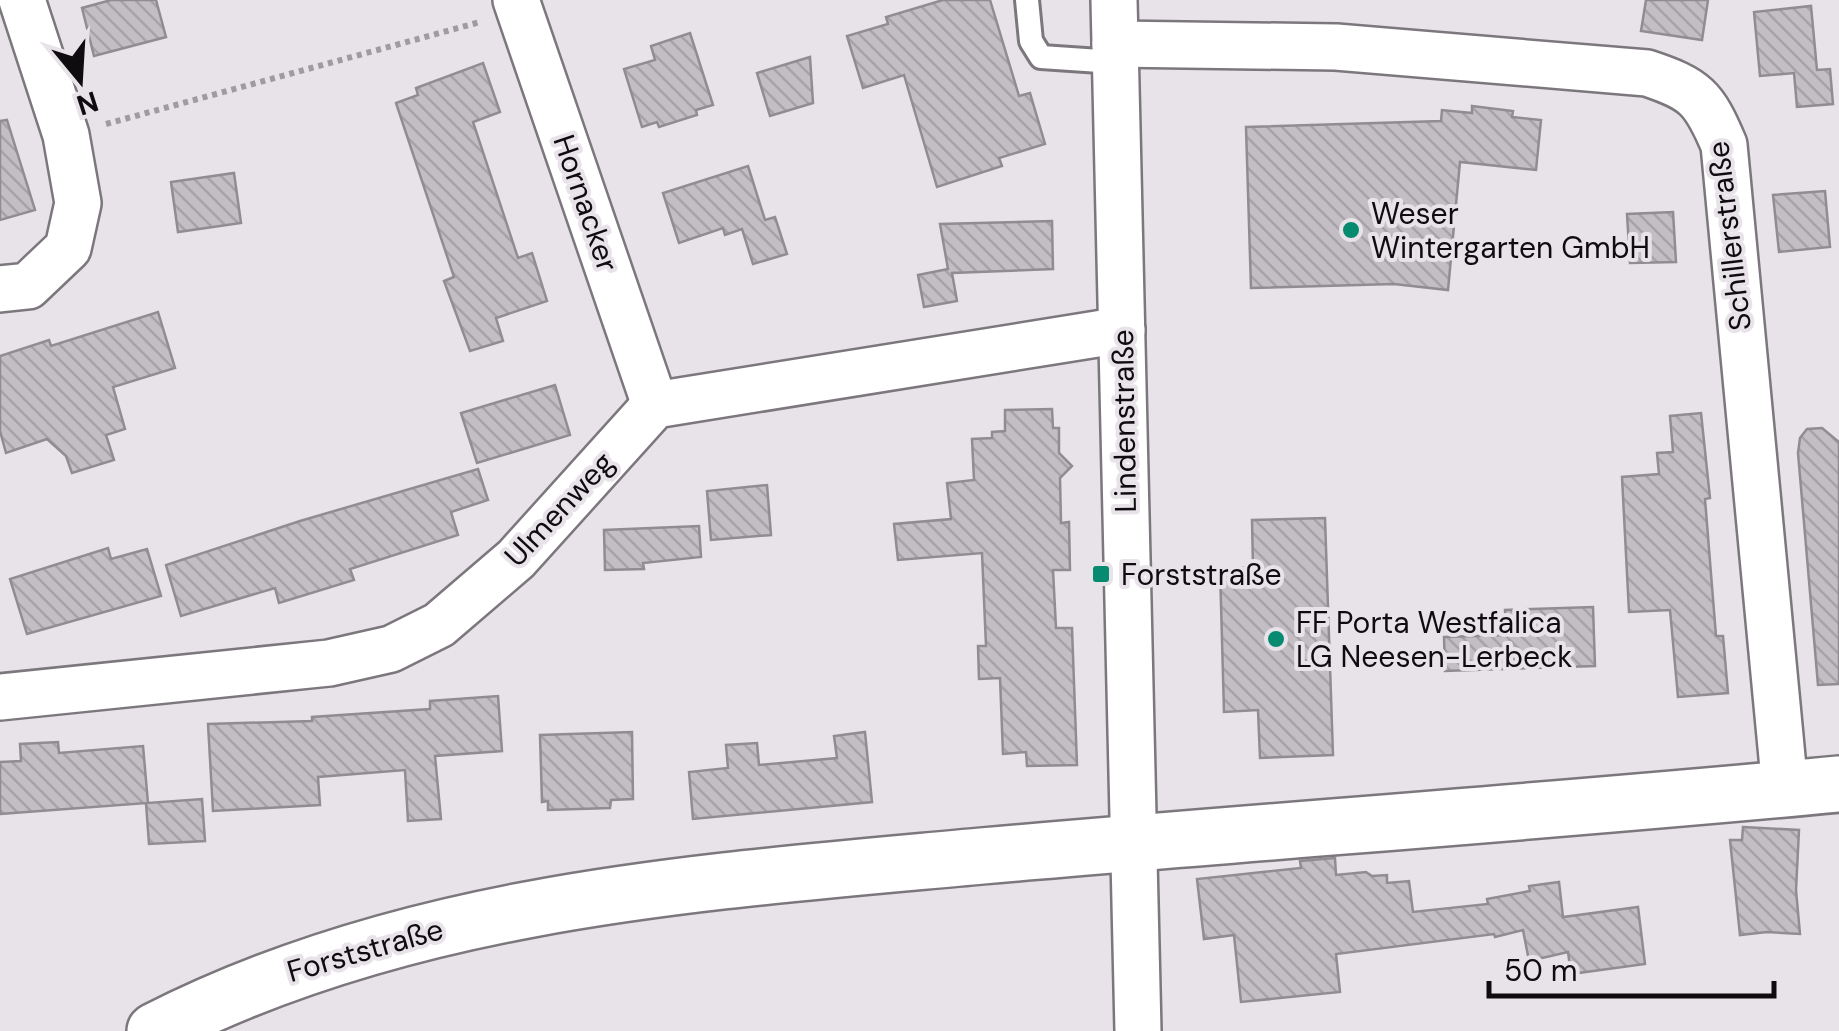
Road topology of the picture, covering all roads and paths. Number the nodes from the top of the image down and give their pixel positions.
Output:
1 (22, 0) edge
2 (1027, 0) edge
3 (518, 6) edge
4 (1115, 35) edge
5 (66, 135) junction
6 (0, 289) edge
7 (1122, 330) junction
8 (656, 405) junction
9 (0, 698) edge
10 (1839, 784) edge
11 (1785, 789) junction
12 (1132, 843) junction
13 (155, 1031) edge
14 (1138, 1031) edge

1 - 5 street
2 - 4 lane
3 - 5 path
3 - 8 street, Hornacker
4 - 7 street, Lindenstraße
4 - 11 street, Schillerstraße
5 - 6 street
7 - 8 street
7 - 12 street, Lindenstraße
8 - 9 street, Ulmenweg
10 - 11 street, Forststraße
11 - 12 street, Forststraße
12 - 13 street, Forststraße
12 - 14 street, Lindenstraße

